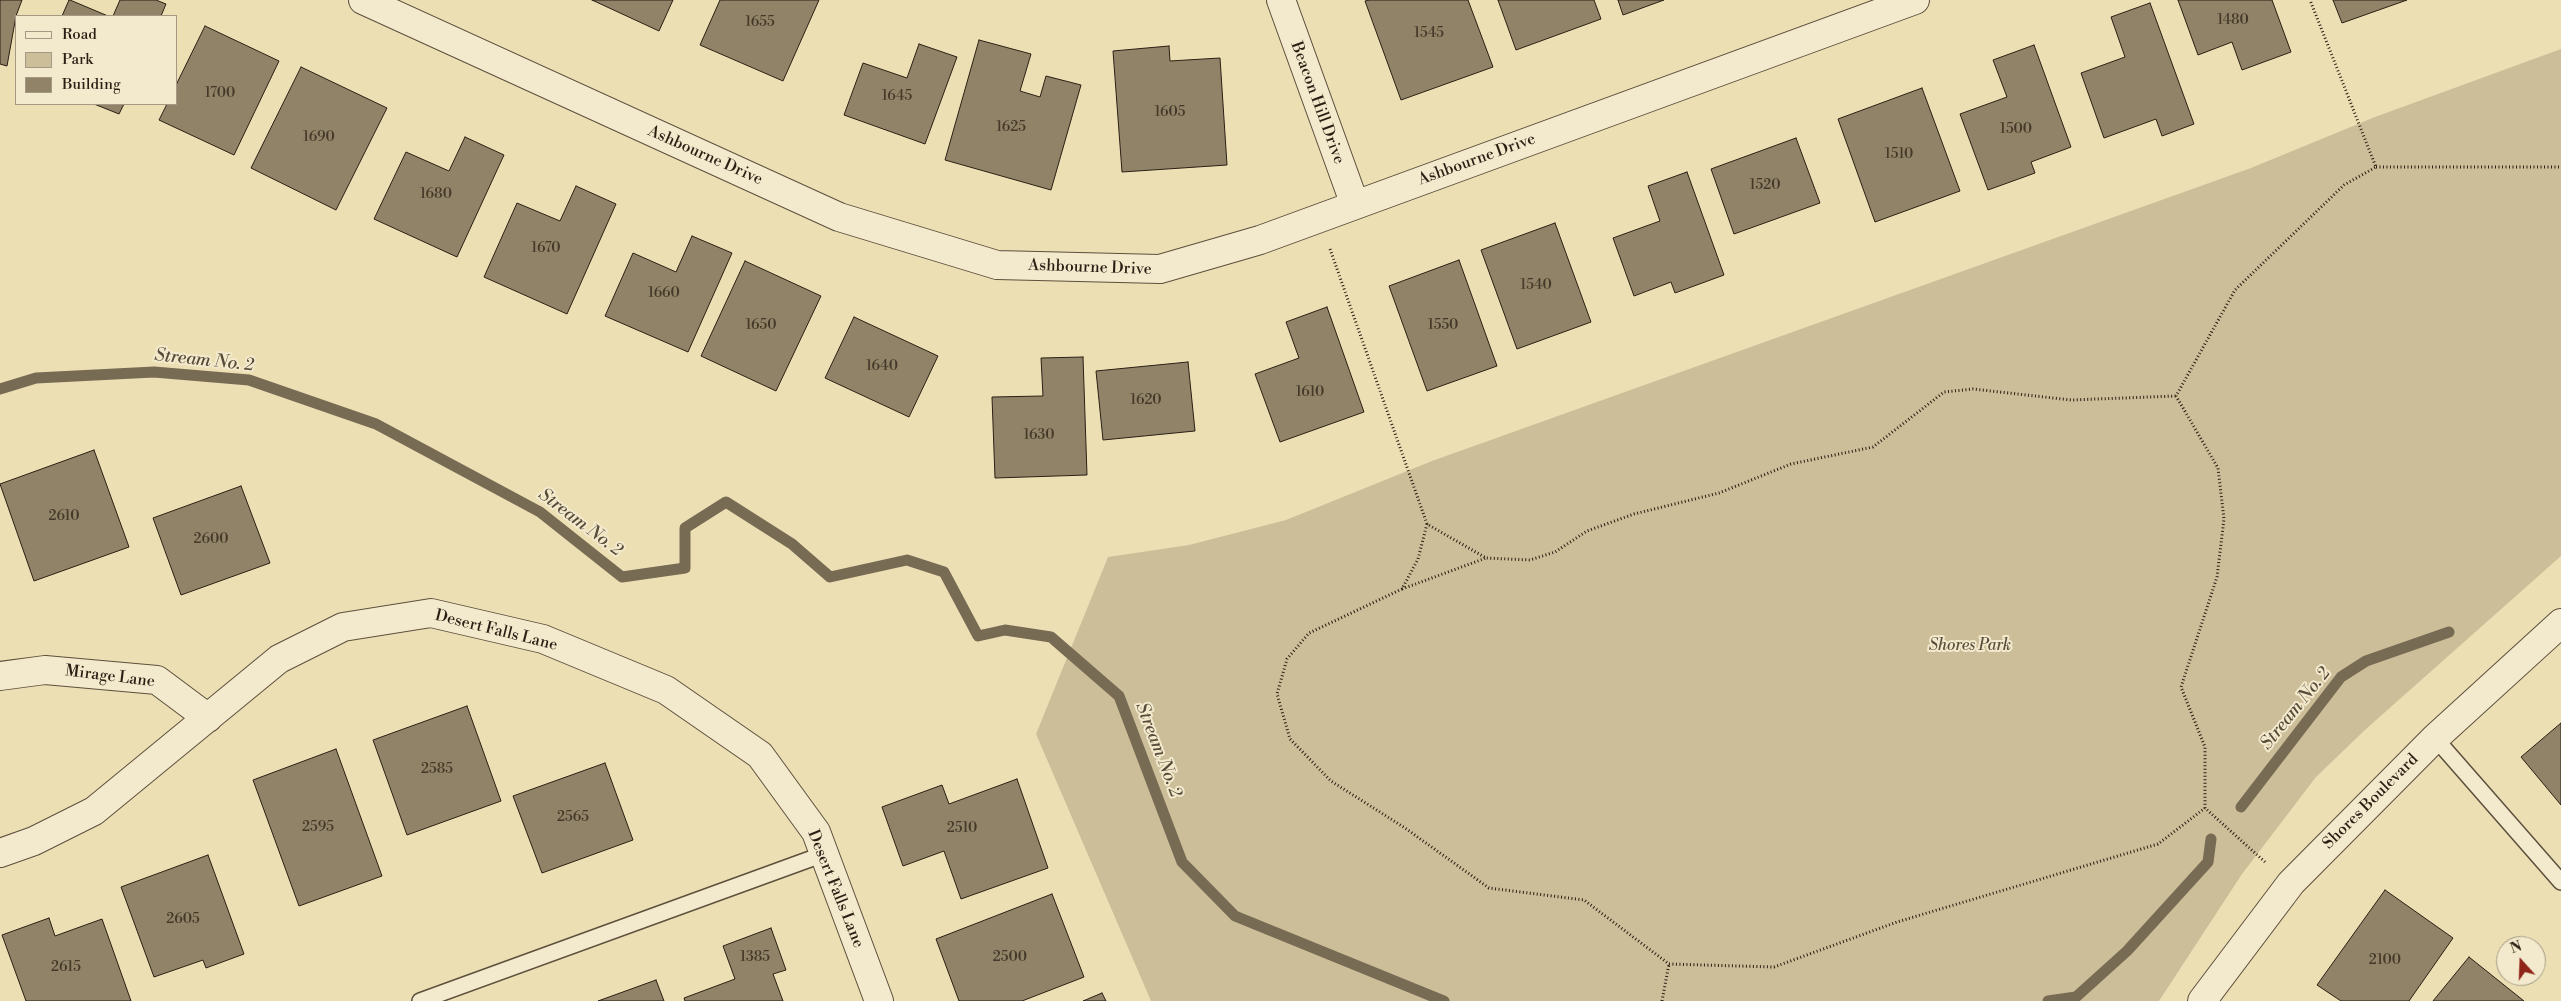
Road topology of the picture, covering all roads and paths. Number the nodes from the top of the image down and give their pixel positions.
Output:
1 (363, 0) edge
2 (1281, 0) edge
3 (1915, 0) edge
4 (2310, 0) edge
5 (2376, 167) junction
6 (2561, 167) edge
7 (1355, 205) junction
8 (1319, 219) junction
9 (2176, 396) junction
10 (1427, 524) junction
11 (1486, 558) junction
12 (1402, 589) junction
13 (2561, 623) edge
14 (0, 676) edge
15 (208, 718) junction
16 (2435, 738) junction
17 (2205, 808) junction
18 (0, 853) edge
19 (824, 854) junction
20 (2561, 882) edge
21 (2291, 883) junction
22 (1669, 964) junction
23 (420, 1001) edge
24 (879, 1001) edge
25 (1662, 1001) edge
26 (2202, 1001) edge

1 - 8 street, Ashbourne Drive
2 - 7 street, Beacon Hill Drive
3 - 7 street, Ashbourne Drive
4 - 5 path
5 - 6 path
5 - 9 path
7 - 8 street, Ashbourne Drive
8 - 10 path
9 - 11 path
9 - 17 path
10 - 11 path
10 - 12 path
11 - 12 path
12 - 22 path
13 - 16 street, Shores Boulevard
14 - 15 street, Mirage Lane
15 - 18 street, Desert Falls Lane
15 - 19 street, Desert Falls Lane
16 - 20 lane
16 - 21 street, Shores Boulevard
17 - 21 path
17 - 22 path
19 - 23 lane
19 - 24 street, Desert Falls Lane
21 - 26 street, Shores Boulevard
22 - 25 path

